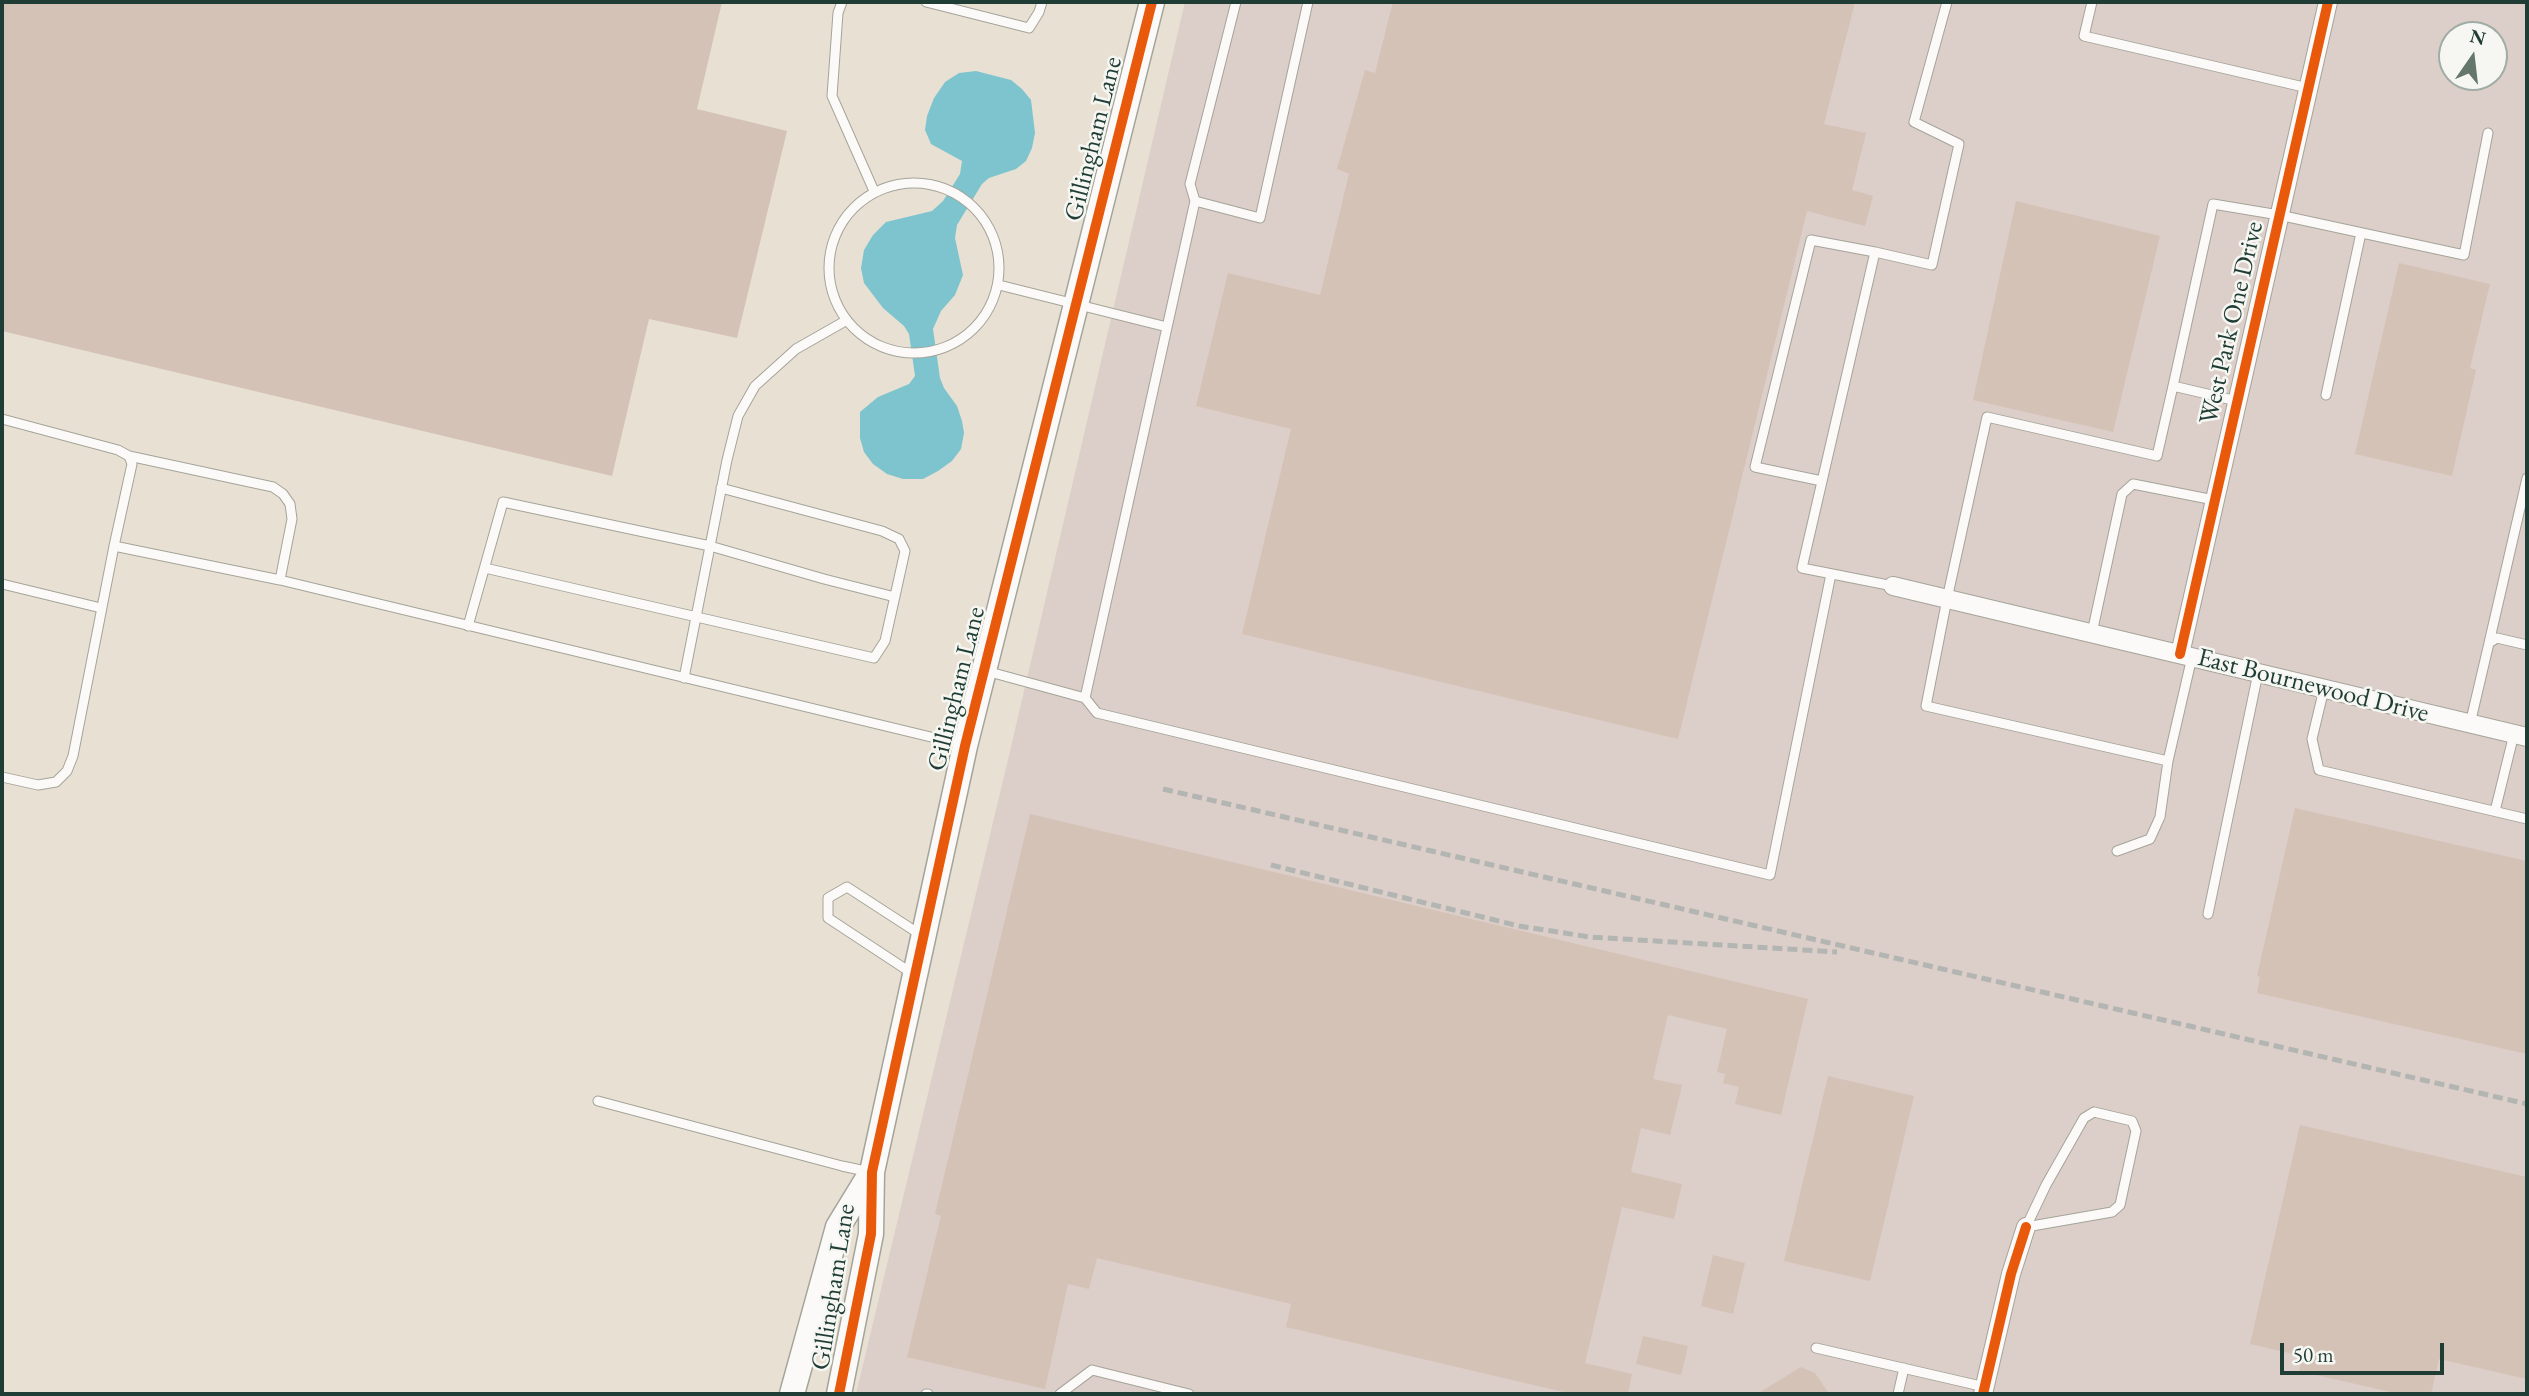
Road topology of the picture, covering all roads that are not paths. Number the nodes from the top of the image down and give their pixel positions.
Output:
1 (842, 2) edge
2 (926, 2) edge
3 (1042, 2) edge
4 (1152, 2) edge
5 (1236, 2) edge
6 (1308, 2) edge
7 (1947, 2) edge
8 (2092, 2) edge
9 (2328, 2) edge
10 (2308, 88) junction
11 (2488, 133) dead end
12 (874, 191) junction
13 (1195, 201) junction
14 (2279, 215) junction
15 (2361, 233) junction
16 (1874, 252) junction
17 (999, 285) junction
18 (1076, 303) junction
19 (847, 320) junction
20 (1167, 327) junction
21 (2173, 386) junction
22 (2326, 395) dead end
23 (2237, 401) junction
24 (2, 419) edge
25 (129, 456) junction
26 (2527, 478) edge
27 (1822, 481) junction
28 (721, 488) junction
29 (2214, 500) junction
30 (114, 546) junction
31 (710, 546) junction
32 (485, 568) junction
33 (1831, 574) junction
34 (280, 580) junction
35 (2, 584) edge
36 (1894, 586) joint
37 (895, 597) junction
38 (1947, 599) junction
39 (102, 608) junction
40 (696, 615) junction
41 (468, 626) junction
42 (2092, 633) junction
43 (2489, 643) junction
44 (2527, 645) edge
45 (2186, 656) junction
46 (984, 670) junction
47 (2258, 673) junction
48 (684, 678) junction
49 (2324, 689) junction
50 (1085, 698) junction
51 (2470, 724) junction
52 (2521, 736) edge
53 (965, 746) junction
54 (2168, 761) junction
55 (2, 777) edge
56 (2495, 811) junction
57 (2527, 819) edge
58 (2117, 851) dead end
59 (2208, 914) dead end
60 (923, 936) junction
61 (914, 974) junction
62 (598, 1101) dead end
63 (872, 1172) junction
64 (2026, 1227) junction
65 (1816, 1348) dead end
66 (1904, 1368) junction
67 (1984, 1391) edge
68 (792, 1394) edge
69 (839, 1394) edge
70 (1060, 1394) edge
71 (1189, 1394) edge
72 (1898, 1394) edge

1 - 12 lane
2 - 3 lane
4 - 18 street, Gillingham Lane
5 - 13 lane
6 - 13 lane
7 - 16 lane
8 - 10 lane
9 - 10 street, West Park One Drive
10 - 14 street, West Park One Drive
11 - 15 lane
12 - 17 lane
12 - 19 lane
13 - 20 lane
14 - 15 lane
14 - 21 lane
14 - 23 street, West Park One Drive
15 - 22 lane
16 - 27 lane
16 - 27 lane
17 - 18 lane
17 - 19 lane
18 - 20 lane
18 - 46 street, Gillingham Lane
19 - 28 lane
20 - 50 lane
21 - 23 lane
21 - 38 lane
23 - 29 street, West Park One Drive
24 - 25 lane
25 - 30 lane
25 - 34 lane
26 - 43 lane
27 - 33 lane
28 - 31 lane
28 - 37 lane
29 - 42 lane
29 - 45 street, West Park One Drive
30 - 34 lane
30 - 39 lane
31 - 32 lane
31 - 37 lane
31 - 40 lane
32 - 40 lane
32 - 41 lane
33 - 36 lane
33 - 50 lane
34 - 41 lane
35 - 39 lane
36 - 38 street, East Bournewood Drive
37 - 40 lane
38 - 42 street, East Bournewood Drive
38 - 54 lane
39 - 55 lane
40 - 48 lane
41 - 48 lane
42 - 45 street, East Bournewood Drive
43 - 44 lane
43 - 51 lane
45 - 47 street, East Bournewood Drive
45 - 54 lane
46 - 50 lane
46 - 53 street, Gillingham Lane
47 - 49 street, East Bournewood Drive
47 - 59 lane
48 - 53 lane
49 - 51 street, East Bournewood Drive
49 - 56 lane
51 - 52 street, East Bournewood Drive
52 - 56 lane
53 - 60 street, Gillingham Lane
54 - 58 lane
56 - 57 lane
60 - 61 street, Gillingham Lane
60 - 61 lane
61 - 63 street, Gillingham Lane
62 - 63 lane
63 - 68 street, Gillingham Lane
63 - 69 street, Gillingham Lane
64 - 64 lane
64 - 67 street
65 - 66 lane
66 - 67 lane
66 - 72 lane
70 - 71 lane

